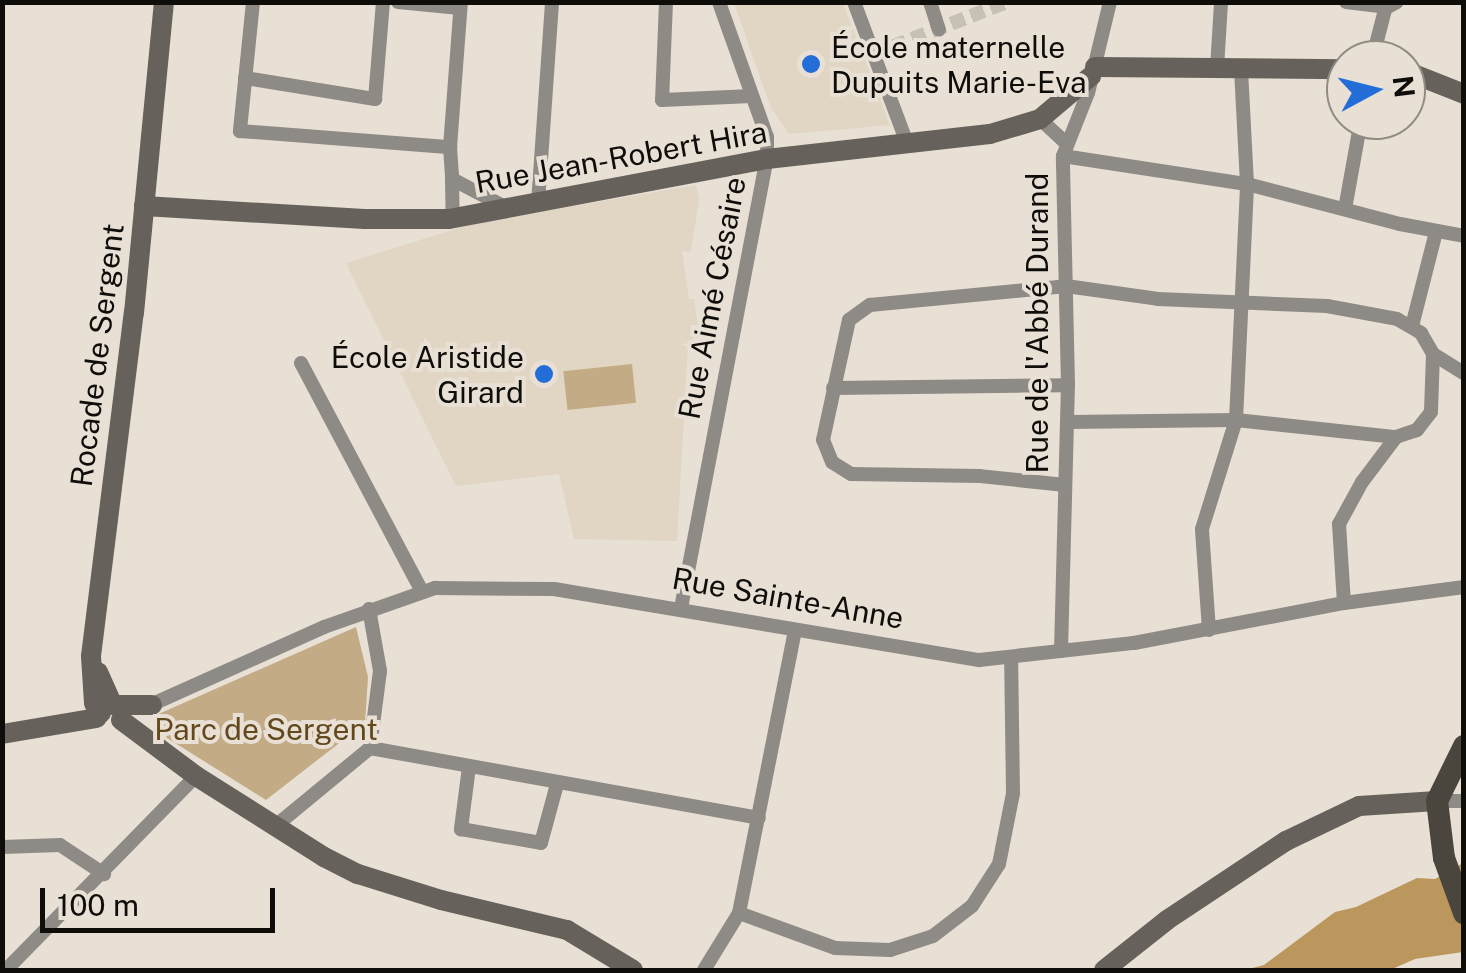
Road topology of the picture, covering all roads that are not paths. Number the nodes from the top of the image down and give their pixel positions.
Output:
1 (164, 2) edge
2 (253, 2) edge
3 (383, 2) edge
4 (398, 2) edge
5 (552, 2) edge
6 (666, 2) edge
7 (718, 2) edge
8 (854, 2) edge
9 (930, 2) edge
10 (1110, 2) edge
11 (1220, 2) edge
12 (1346, 2) edge
13 (1391, 4) edge
14 (460, 5) edge
15 (939, 30) dead end
16 (1379, 40) edge
17 (1217, 68) junction
18 (1240, 69) junction
19 (1326, 69) edge
20 (1093, 72) junction
21 (246, 78) junction
22 (1426, 79) edge
23 (1464, 94) edge
24 (752, 96) junction
25 (1040, 119) junction
26 (1357, 140) edge
27 (907, 143) junction
28 (450, 147) junction
29 (1065, 150) junction
30 (766, 159) junction
31 (452, 180) junction
32 (1247, 184) junction
33 (538, 203) junction
34 (144, 206) junction
35 (509, 208) junction
36 (1345, 209) junction
37 (454, 218) junction
38 (1436, 232) junction
39 (1464, 236) edge
40 (1066, 286) junction
41 (1239, 300) junction
42 (1412, 326) junction
43 (1434, 354) junction
44 (300, 362) dead end
45 (1459, 371) edge
46 (1068, 385) junction
47 (1434, 387) junction
48 (833, 388) junction
49 (1236, 420) junction
50 (1068, 422) junction
51 (1396, 437) junction
52 (1065, 486) junction
53 (1464, 587) edge
54 (422, 592) junction
55 (1344, 603) junction
56 (681, 608) junction
57 (369, 609) junction
58 (795, 630) junction
59 (1209, 630) junction
60 (1061, 651) junction
61 (1011, 658) junction
62 (152, 705) joint
63 (110, 716) junction
64 (2, 734) edge
65 (1464, 746) edge
66 (370, 748) junction
67 (470, 767) junction
68 (196, 776) junction
69 (557, 784) junction
70 (1436, 801) junction
71 (1464, 801) edge
72 (760, 818) junction
73 (274, 828) junction
74 (2, 847) edge
75 (104, 874) junction
76 (738, 913) junction
77 (1464, 913) edge
78 (6, 970) edge
79 (633, 970) edge
80 (704, 970) edge
81 (1104, 970) edge

1 - 34 main road, Rocade de Sergent
2 - 21 street
3 - 21 street
4 - 14 street
5 - 33 street
6 - 24 street
7 - 24 street, Rue Aimé Césaire
8 - 27 street
9 - 15 street
10 - 20 street, Rue de l'Abbé Durand
11 - 17 street
12 - 13 street
13 - 16 street
14 - 28 street
17 - 18 main road
17 - 20 main road
18 - 19 main road
18 - 32 street
20 - 25 main road, Rue Jean-Robert Hira
20 - 29 street, Rue de l'Abbé Durand
21 - 28 street
22 - 23 main road
24 - 30 street, Rue Aimé Césaire
25 - 27 main road, Rue Jean-Robert Hira
25 - 29 street
26 - 36 street
27 - 30 main road, Rue Jean-Robert Hira
28 - 31 street
29 - 32 street
29 - 40 street, Rue de l'Abbé Durand
30 - 33 main road, Rue Jean-Robert Hira
30 - 56 street, Rue Aimé Césaire
31 - 35 street
31 - 37 street
32 - 36 street
32 - 41 street
33 - 35 main road, Rue Jean-Robert Hira
34 - 37 main road, Rue Jean-Robert Hira
34 - 63 main road, Rocade de Sergent
35 - 37 main road, Rue Jean-Robert Hira
36 - 38 street
38 - 39 street
38 - 42 street
40 - 41 street
40 - 46 street, Rue de l'Abbé Durand
40 - 48 street
41 - 42 street
41 - 49 street
42 - 43 street
43 - 45 street
43 - 47 street
44 - 54 street
45 - 47 street
46 - 48 street
46 - 50 street, Rue de l'Abbé Durand
47 - 51 street
48 - 52 street
49 - 50 street
49 - 51 street
49 - 59 street
50 - 52 street, Rue de l'Abbé Durand
51 - 55 street
52 - 60 street, Rue de l'Abbé Durand
53 - 55 street, Rue Sainte-Anne
54 - 56 street, Rue Sainte-Anne
54 - 57 street, Rue Sainte-Anne
55 - 59 street, Rue Sainte-Anne
56 - 58 street, Rue Sainte-Anne
57 - 62 street, Rue Sainte-Anne
57 - 66 street
58 - 61 street, Rue Sainte-Anne
58 - 72 street
59 - 60 street, Rue Sainte-Anne
60 - 61 street, Rue Sainte-Anne
61 - 76 street
62 - 63 main road
63 - 64 main road
63 - 68 main road
65 - 70 main road
66 - 67 street
66 - 73 street
67 - 69 street
67 - 69 street
68 - 73 main road
68 - 75 street
69 - 72 street
70 - 71 street
70 - 77 main road
70 - 81 main road
72 - 76 street
73 - 79 main road
74 - 75 street
75 - 78 street
76 - 80 street

